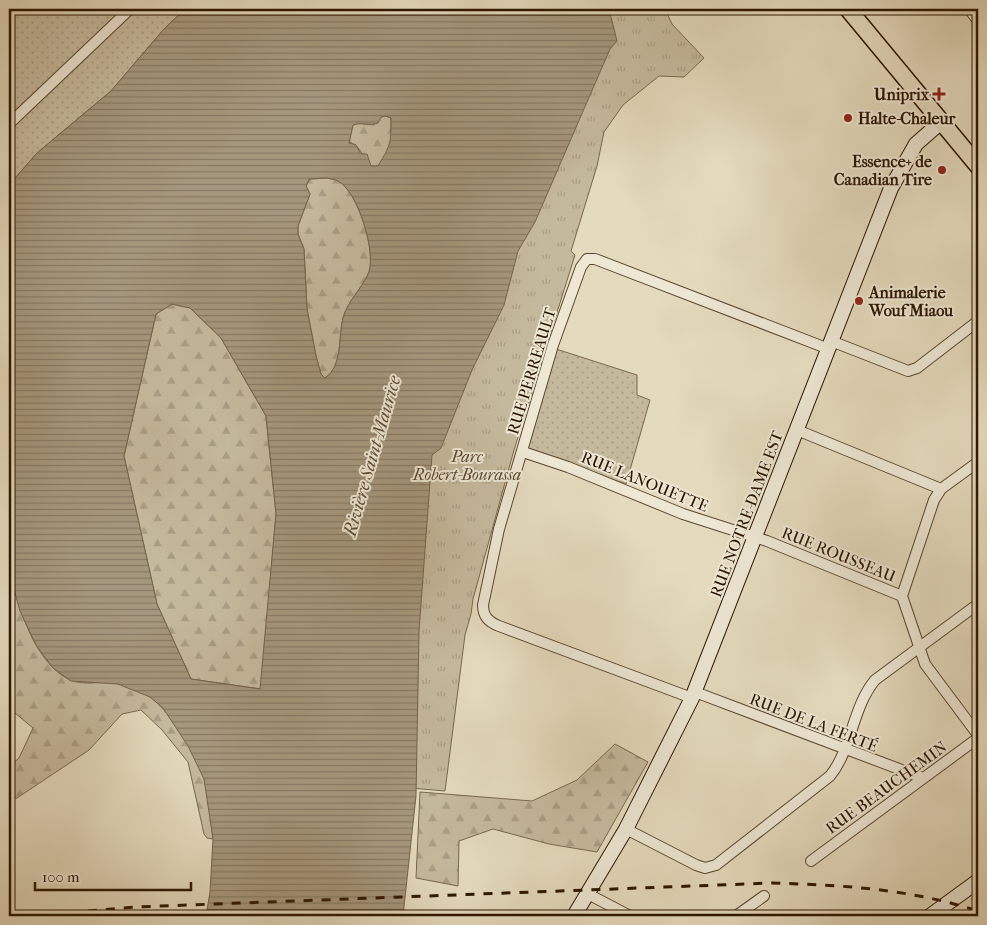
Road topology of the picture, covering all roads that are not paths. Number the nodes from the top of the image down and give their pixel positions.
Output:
1 (130, 9) edge
2 (848, 9) edge
3 (969, 9) edge
4 (978, 21) edge
5 (941, 122) junction
6 (9, 124) edge
7 (978, 166) edge
8 (978, 322) edge
9 (830, 345) junction
10 (797, 430) junction
11 (523, 452) junction
12 (978, 462) edge
13 (941, 489) junction
14 (756, 537) junction
15 (902, 596) junction
16 (978, 604) edge
17 (919, 647) junction
18 (694, 695) junction
19 (978, 736) edge
20 (843, 750) junction
21 (923, 778) junction
22 (626, 829) junction
23 (811, 861) dead end
24 (978, 881) edge
25 (588, 894) junction
26 (764, 896) dead end
27 (574, 916) edge
28 (630, 916) edge
29 (736, 916) edge
30 (930, 916) edge

1 - 6 street
2 - 5 main road
3 - 4 street
5 - 7 main road
5 - 9 street, RUE NOTRE-DAME EST
8 - 9 street
9 - 10 street, RUE NOTRE-DAME EST
9 - 11 street, RUE PERREAULT
10 - 13 street
10 - 14 street, RUE NOTRE-DAME EST
11 - 14 street, RUE LANOUETTE
11 - 18 street, RUE PERREAULT
12 - 13 street
13 - 15 street
14 - 15 street, RUE ROUSSEAU
14 - 18 street, RUE NOTRE-DAME EST
15 - 17 street, RUE ROUSSEAU
16 - 17 street
17 - 19 street, RUE ROUSSEAU
17 - 20 street
18 - 20 street, RUE DE LA FERTÉ
18 - 22 street, RUE NOTRE-DAME EST
19 - 21 street, RUE BEAUCHEMIN
20 - 21 street, RUE DE LA FERTÉ
20 - 22 street
21 - 23 street, RUE BEAUCHEMIN
22 - 25 street, RUE NOTRE-DAME EST
24 - 30 street
25 - 27 street, RUE NOTRE-DAME EST
25 - 28 street
26 - 29 street

